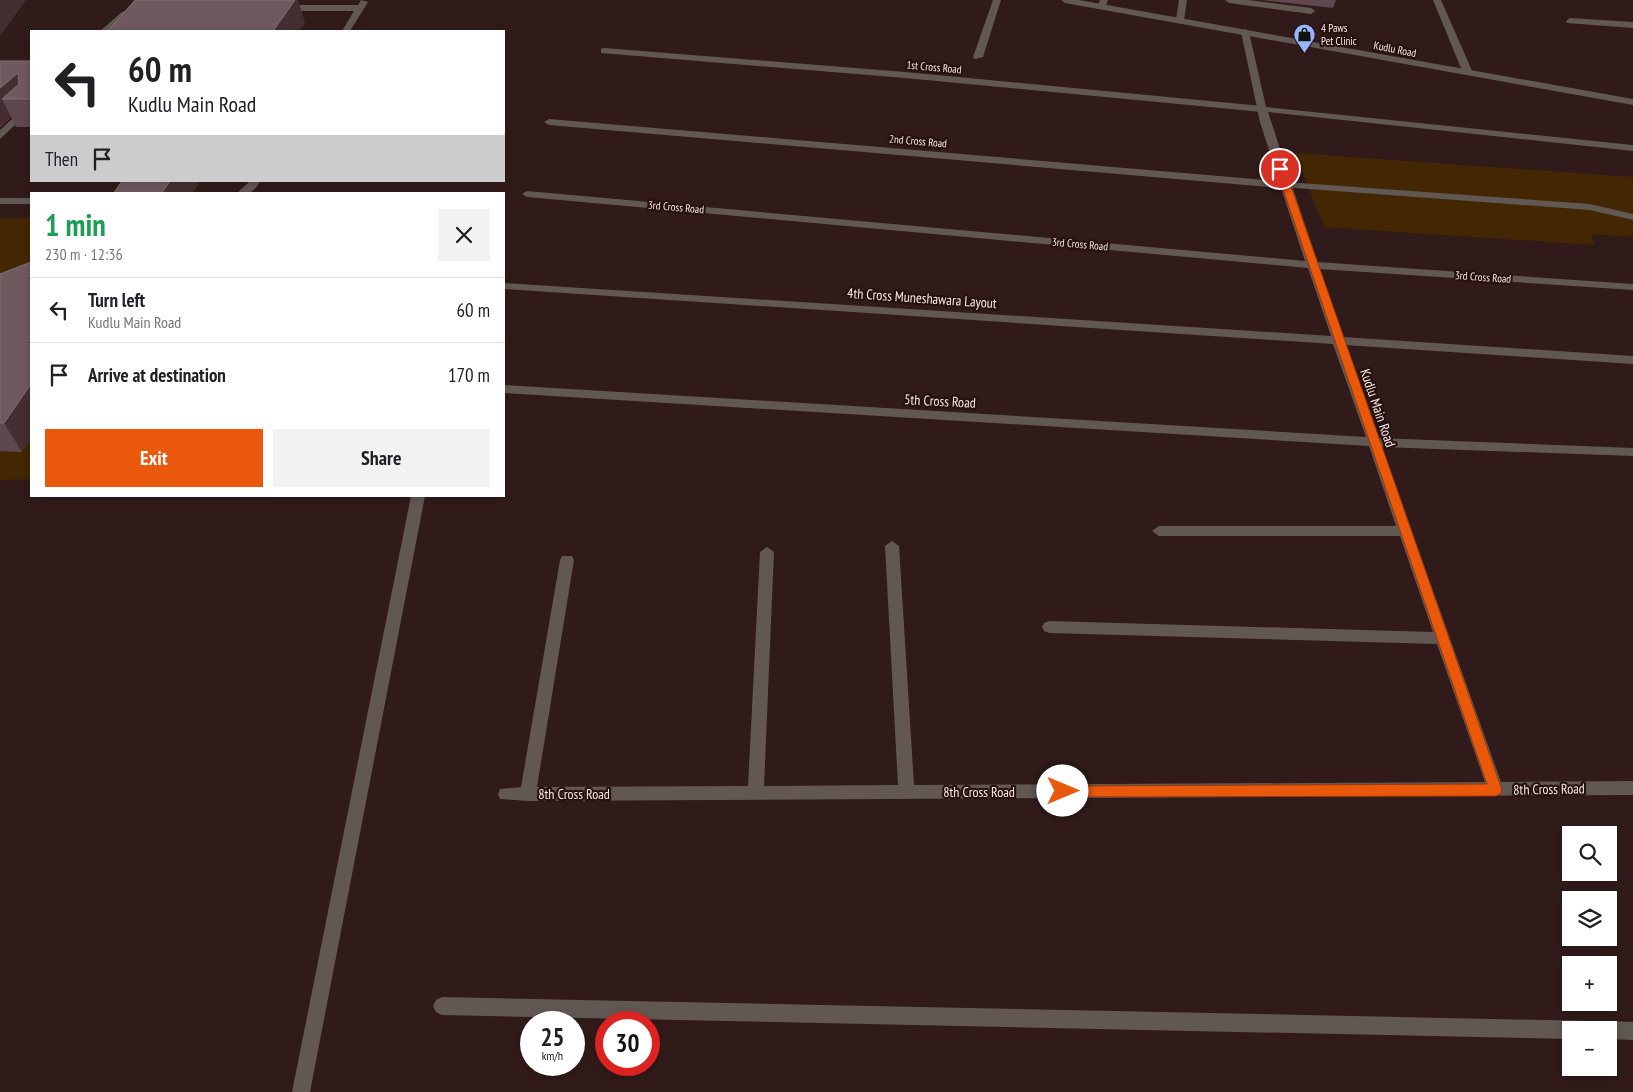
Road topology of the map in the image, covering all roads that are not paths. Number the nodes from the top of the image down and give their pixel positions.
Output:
1 (997, 0) edge
2 (1065, 0) edge
3 (1183, 0) edge
4 (1229, 0) edge
5 (1437, 0) edge
6 (1103, 3) edge
7 (363, 4) edge
8 (147, 8) edge
9 (273, 8) edge
10 (1311, 11) dead end
11 (1180, 20) junction
12 (1570, 21) dead end
13 (1633, 25) edge
14 (105, 30) edge
15 (347, 30) edge
16 (1245, 32) junction
17 (604, 51) dead end
18 (978, 57) dead end
19 (1468, 73) junction
20 (1633, 102) edge
21 (30, 106) edge
22 (1262, 110) junction
23 (549, 122) dead end
24 (0, 136) edge
25 (1633, 148) edge
26 (255, 182) edge
27 (1286, 184) junction
28 (244, 192) edge
29 (527, 194) dead end
30 (0, 201) edge
31 (30, 201) edge
32 (1633, 217) edge
33 (1313, 265) junction
34 (505, 286) edge
35 (1633, 287) edge
36 (1338, 340) junction
37 (1633, 360) edge
38 (505, 389) edge
39 (1374, 442) junction
40 (1633, 452) edge
41 (418, 497) edge
42 (1159, 531) dead end
43 (1405, 531) junction
44 (892, 546) dead end
45 (767, 552) dead end
46 (567, 560) dead end
47 (1049, 627) dead end
48 (1443, 638) junction
49 (1633, 788) edge
50 (1496, 790) junction
51 (906, 792) junction
52 (756, 793) junction
53 (506, 794) dead end
54 (528, 794) junction
55 (442, 1006) dead end
56 (1562, 1029) edge
57 (1617, 1030) edge
58 (1633, 1031) edge
59 (301, 1092) edge

1 - 18 street
2 - 6 street, Kudlu Road
3 - 11 street
4 - 10 street
5 - 19 street
6 - 11 street, Kudlu Road
7 - 9 street
7 - 15 street
8 - 14 street
11 - 16 street, Kudlu Road
12 - 13 street
16 - 19 street, Kudlu Road
16 - 22 street, Kudlu Main Road
17 - 22 street, 1st Cross Road
19 - 20 street, Kudlu Road
21 - 24 street
22 - 25 street, 1st Cross Road
22 - 27 street, Kudlu Main Road
23 - 27 street, 2nd Cross Road
26 - 28 street
27 - 32 street, 2nd Cross Road
27 - 33 street, Kudlu Main Road
29 - 33 street, 3rd Cross Road
30 - 31 street
33 - 35 street, 3rd Cross Road
33 - 36 street, Kudlu Main Road
34 - 36 street, 4th Cross Muneshawara Layout
36 - 37 street, 4th Cross Muneshawara Layout
36 - 39 street, Kudlu Main Road
38 - 39 street, 5th Cross Road
39 - 40 street, 5th Cross Road
39 - 43 street, Kudlu Main Road
41 - 59 street
42 - 43 street
43 - 48 street, Kudlu Main Road
44 - 51 street
45 - 52 street
46 - 54 street
47 - 48 street
48 - 50 street, Kudlu Main Road
49 - 50 street, 8th Cross Road
50 - 51 street, 8th Cross Road
51 - 52 street, 8th Cross Road
52 - 54 street, 8th Cross Road
53 - 54 street, 8th Cross Road
55 - 56 street
57 - 58 street

